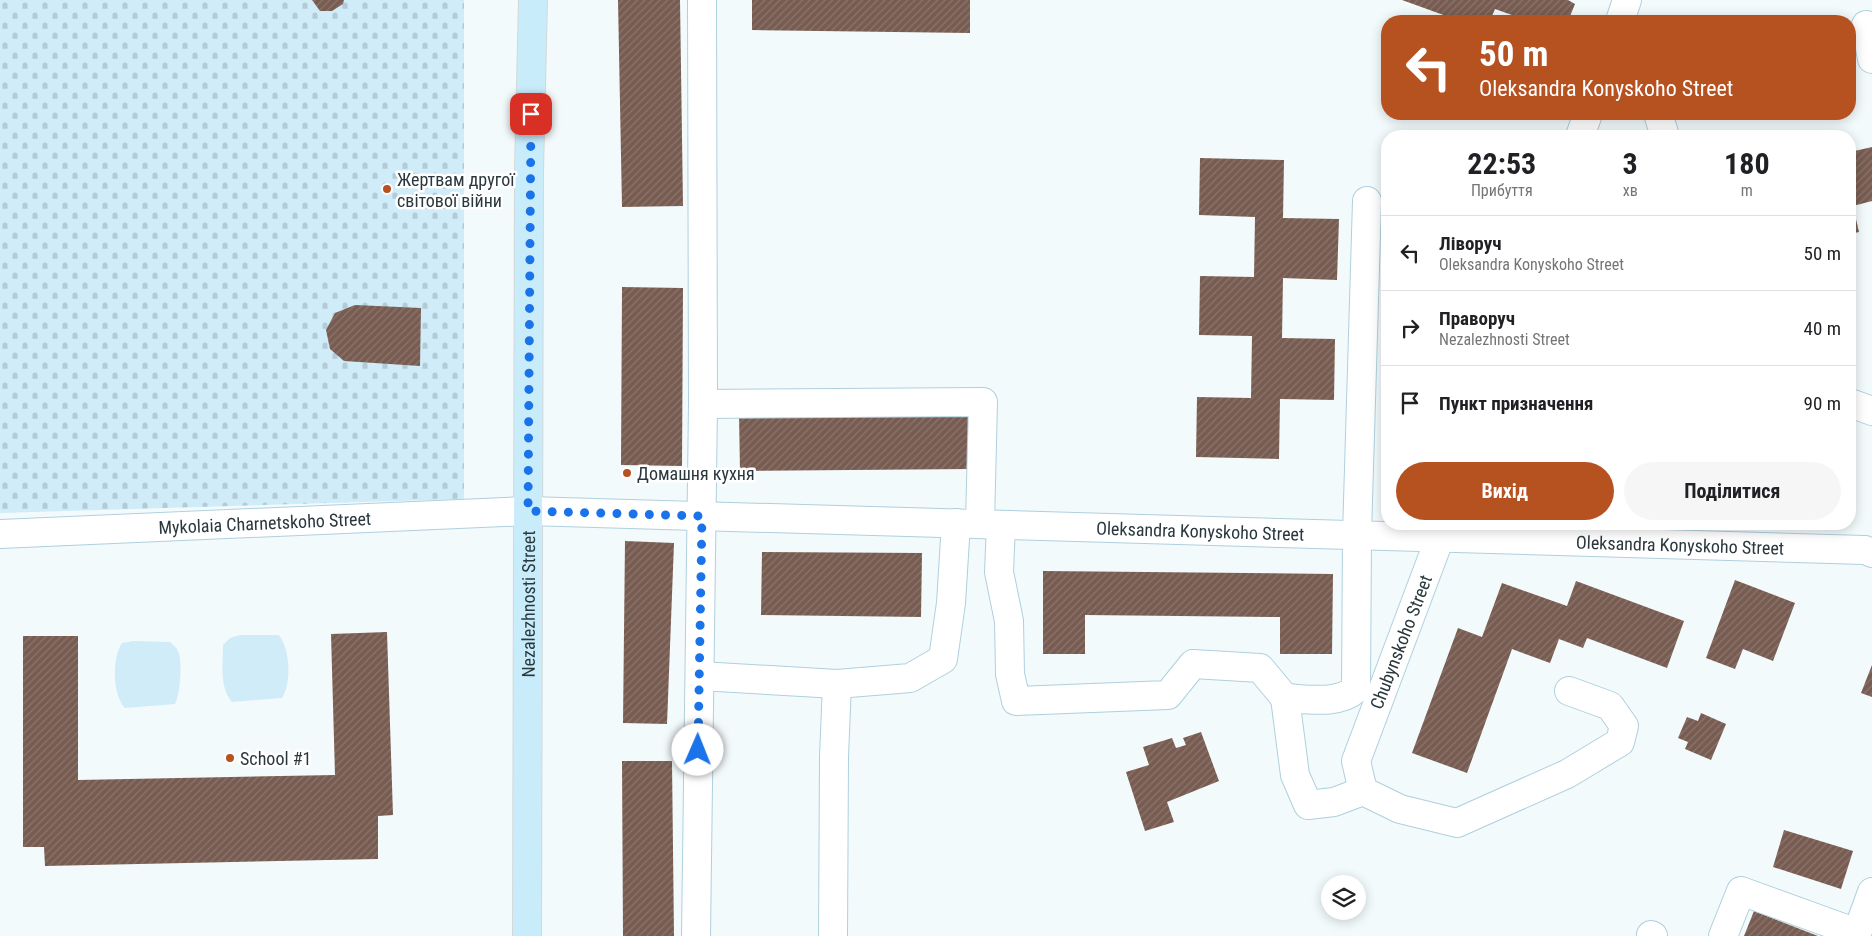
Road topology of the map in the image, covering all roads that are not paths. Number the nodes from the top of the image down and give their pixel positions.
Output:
1 (533, 0) edge
2 (702, 0) edge
3 (1627, 0) edge
4 (1622, 15) edge
5 (1863, 25) edge
6 (1872, 59) edge
7 (1367, 201) dead end
8 (703, 404) junction
9 (1856, 405) edge
10 (1872, 411) edge
11 (528, 511) junction
12 (702, 516) junction
13 (979, 524) junction
14 (1442, 531) edge
15 (0, 534) edge
16 (1357, 535) junction
17 (1870, 545) edge
18 (700, 676) junction
19 (837, 684) junction
20 (1569, 691) dead end
21 (1285, 698) junction
22 (1363, 791) junction
23 (1872, 892) edge
24 (1856, 935) edge
25 (527, 936) edge
26 (696, 936) edge
27 (833, 936) edge
28 (1723, 936) edge

1 - 11 main road, Nezalezhnosti Street
2 - 8 street
3 - 4 street
5 - 6 street
7 - 16 street
8 - 12 street
8 - 13 street
9 - 10 street
11 - 12 street, Oleksandra Konyskoho Street
11 - 15 street, Mykolaia Charnetskoho Street
11 - 25 main road, Nezalezhnosti Street
12 - 13 street, Oleksandra Konyskoho Street
12 - 18 street
13 - 16 street, Oleksandra Konyskoho Street
13 - 19 street
13 - 21 street
14 - 16 street, Oleksandra Konyskoho Street
14 - 17 street, Oleksandra Konyskoho Street
14 - 22 street, Chubynskoho Street
16 - 21 street
18 - 19 street
18 - 26 street
19 - 27 street
20 - 22 street
21 - 22 street
23 - 24 street
24 - 28 street

